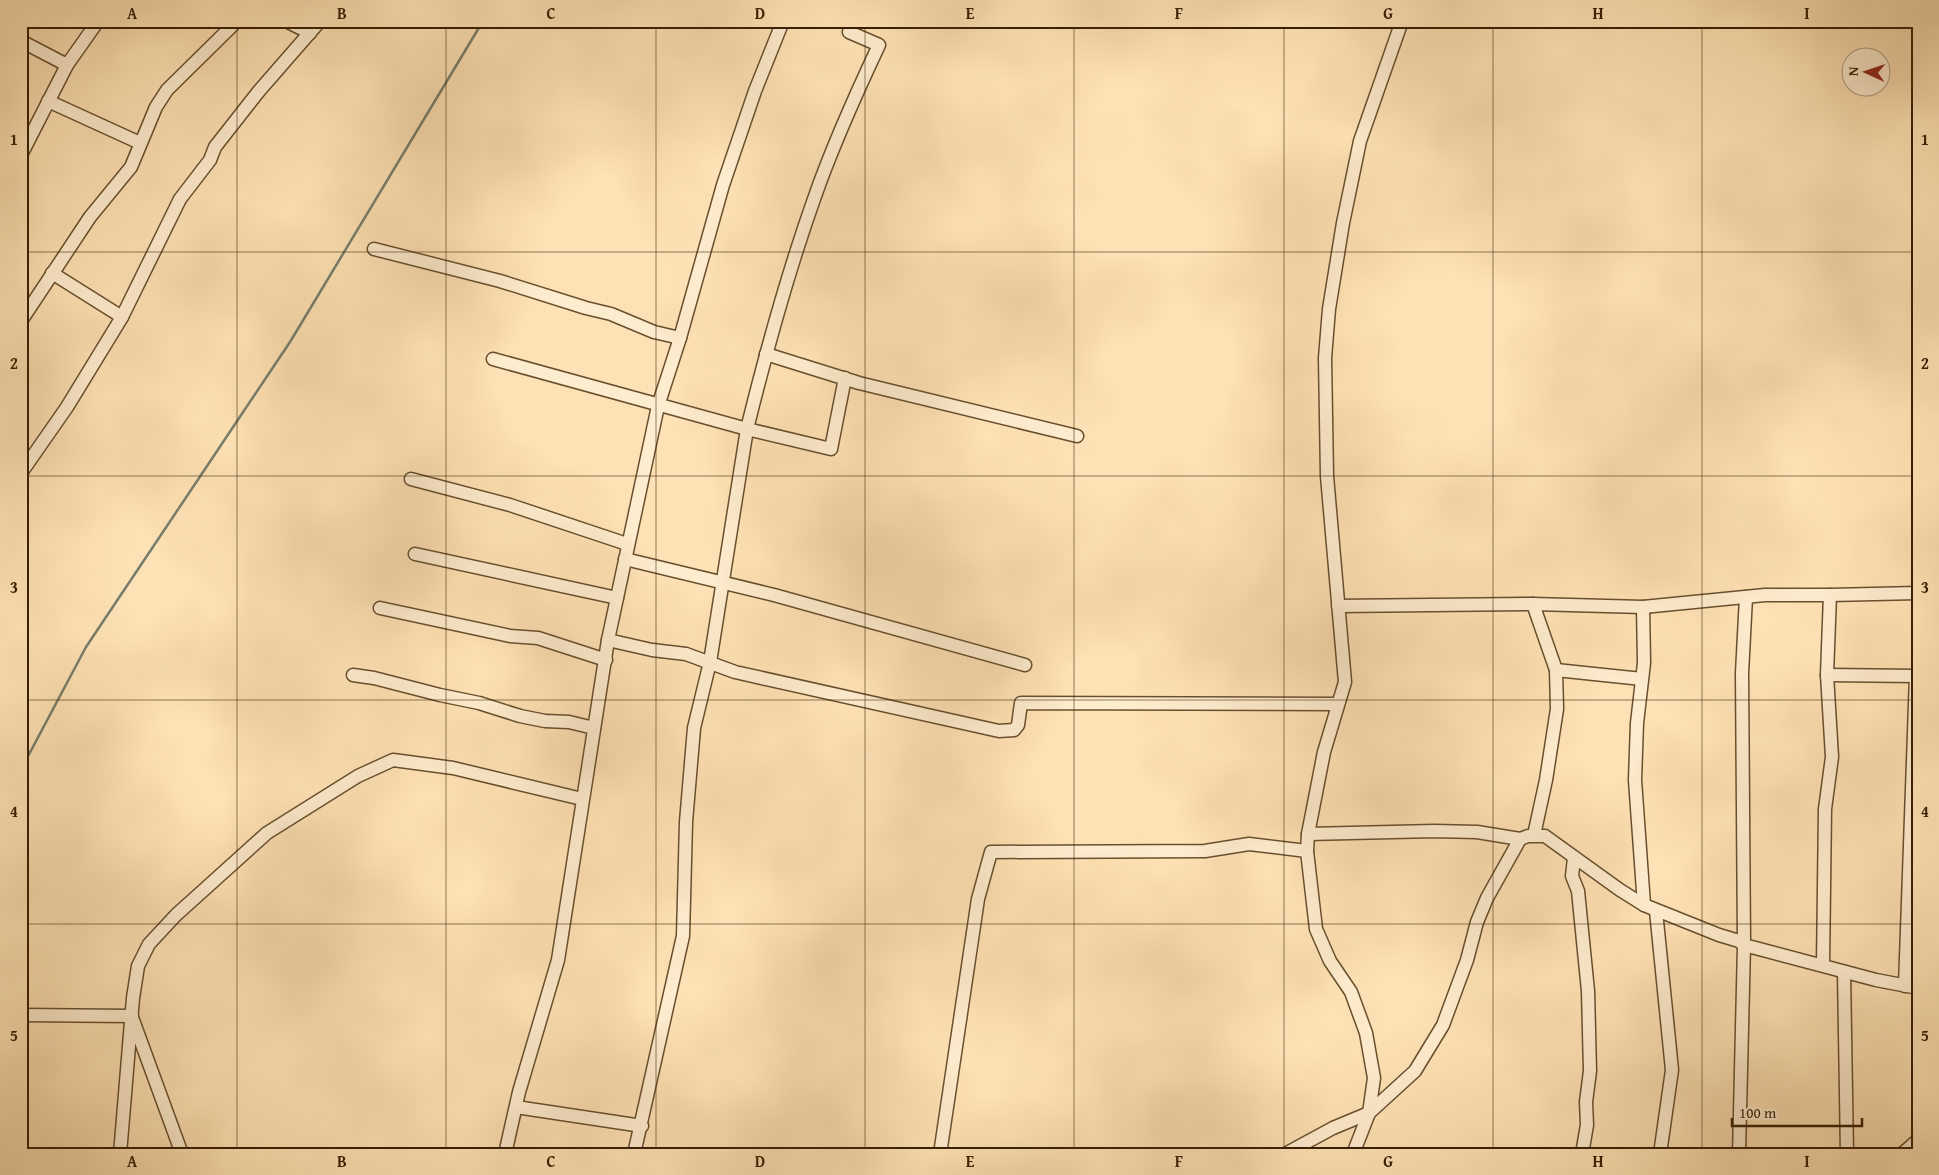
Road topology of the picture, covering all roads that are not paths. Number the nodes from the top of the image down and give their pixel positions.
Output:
1 (98, 21) edge
2 (237, 21) edge
3 (286, 21) edge
4 (320, 21) edge
5 (783, 21) edge
6 (854, 21) edge
7 (1402, 21) edge
8 (310, 33) junction
9 (21, 41) edge
10 (67, 65) junction
11 (48, 101) junction
12 (140, 143) junction
13 (21, 155) edge
14 (374, 248) dead end
15 (52, 273) junction
16 (122, 317) junction
17 (21, 321) edge
18 (680, 338) junction
19 (766, 354) junction
20 (494, 359) dead end
21 (845, 378) junction
22 (658, 406) junction
23 (747, 429) junction
24 (1077, 436) dead end
25 (21, 473) edge
26 (411, 479) dead end
27 (627, 544) junction
28 (416, 554) dead end
29 (625, 559) junction
30 (723, 582) junction
31 (1918, 593) edge
32 (1830, 596) junction
33 (1746, 597) junction
34 (617, 598) junction
35 (1533, 604) junction
36 (1338, 606) junction
37 (1644, 607) junction
38 (380, 608) dead end
39 (608, 640) junction
40 (606, 660) junction
41 (710, 662) junction
42 (1025, 665) dead end
43 (1556, 670) junction
44 (1827, 675) junction
45 (353, 676) dead end
46 (1917, 676) edge
47 (1642, 679) junction
48 (1338, 704) junction
49 (594, 728) junction
50 (582, 799) junction
51 (1308, 834) junction
52 (1534, 835) junction
53 (1520, 839) junction
54 (1307, 850) junction
55 (1574, 858) junction
56 (1644, 905) junction
57 (1656, 911) junction
58 (1744, 945) junction
59 (1823, 965) junction
60 (1844, 972) junction
61 (1911, 987) edge
62 (22, 1015) edge
63 (132, 1016) junction
64 (516, 1107) junction
65 (1369, 1113) junction
66 (642, 1126) junction
67 (1918, 1140) edge
68 (120, 1154) edge
69 (182, 1154) edge
70 (506, 1154) edge
71 (634, 1154) edge
72 (940, 1154) edge
73 (1285, 1154) edge
74 (1353, 1154) edge
75 (1582, 1154) edge
76 (1660, 1154) edge
77 (1739, 1154) edge
78 (1847, 1154) edge
79 (1902, 1154) edge

1 - 10 street
2 - 12 street
3 - 8 street
4 - 8 street
5 - 18 street
6 - 19 street
7 - 36 street
8 - 16 street
9 - 10 street
10 - 11 street
11 - 12 street
11 - 13 street
12 - 15 street
14 - 18 street
15 - 16 street
15 - 17 street
16 - 25 street
18 - 22 street
19 - 21 street
19 - 23 street
20 - 22 street
21 - 23 street
21 - 24 street
22 - 23 street
22 - 27 street
23 - 30 street
26 - 27 street
27 - 29 street
28 - 34 street
29 - 30 street
29 - 34 street
30 - 41 street
30 - 42 street
31 - 32 street
32 - 33 street
32 - 44 street
33 - 37 street
33 - 58 street
34 - 39 street
35 - 36 street
35 - 37 street
35 - 43 street
36 - 48 street
37 - 47 street
38 - 40 street
39 - 40 street
39 - 41 street
40 - 49 street
41 - 48 street
41 - 66 street
43 - 47 street
43 - 52 street
44 - 46 street
44 - 59 street
45 - 49 street
46 - 61 street
47 - 56 street
48 - 51 street
49 - 50 street
50 - 63 street
50 - 64 street
51 - 53 street
51 - 54 street
52 - 53 street
52 - 55 street
53 - 65 street
54 - 65 street
54 - 72 street
55 - 56 street
55 - 75 street
56 - 57 street
57 - 58 street
57 - 76 street
58 - 59 street
58 - 77 street
59 - 60 street
60 - 61 street
60 - 78 street
62 - 63 street
63 - 68 street
63 - 69 street
64 - 66 street
64 - 70 street
65 - 73 street
65 - 74 street
66 - 71 street
67 - 79 street

